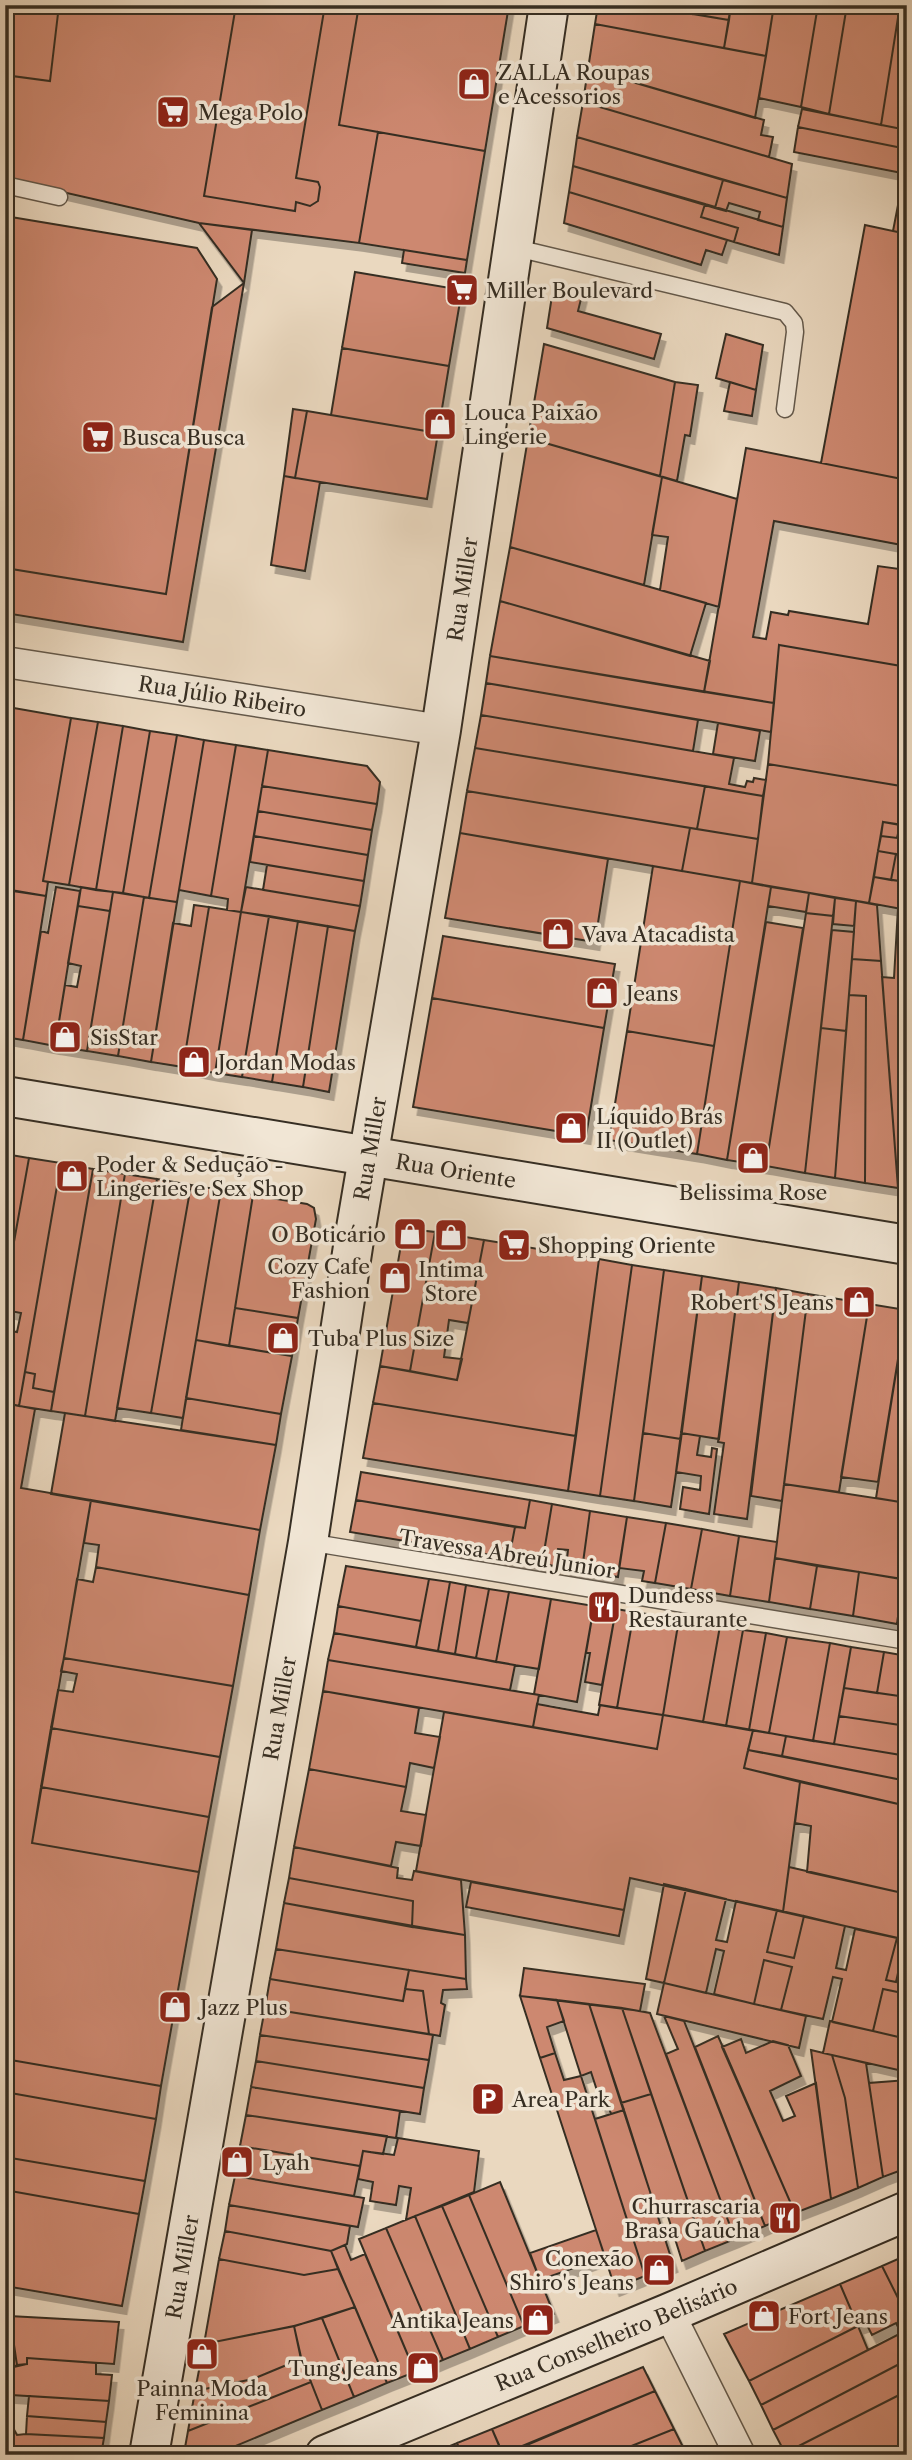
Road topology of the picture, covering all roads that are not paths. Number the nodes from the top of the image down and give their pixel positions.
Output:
1 (549, 5) edge
2 (5, 185) edge
3 (59, 197) dead end
4 (512, 247) junction
5 (785, 409) dead end
6 (5, 662) edge
7 (441, 730) junction
8 (5, 1096) edge
9 (369, 1156) junction
10 (907, 1245) edge
11 (308, 1542) junction
12 (907, 1641) edge
13 (907, 2211) edge
14 (669, 2313) junction
15 (149, 2455) edge
16 (326, 2455) edge
17 (740, 2455) edge

1 - 4 street, Rua Miller
2 - 3 lane
4 - 5 lane
4 - 7 street, Rua Miller
6 - 7 street, Rua Júlio Ribeiro
7 - 9 street, Rua Miller
8 - 9 street, Rua Oriente
9 - 10 street, Rua Oriente
9 - 11 street, Rua Miller
11 - 12 lane, Travessa Abreú Junior
11 - 15 street, Rua Miller
13 - 14 street, Rua Conselheiro Belisário
14 - 16 street, Rua Conselheiro Belisário
14 - 17 street

